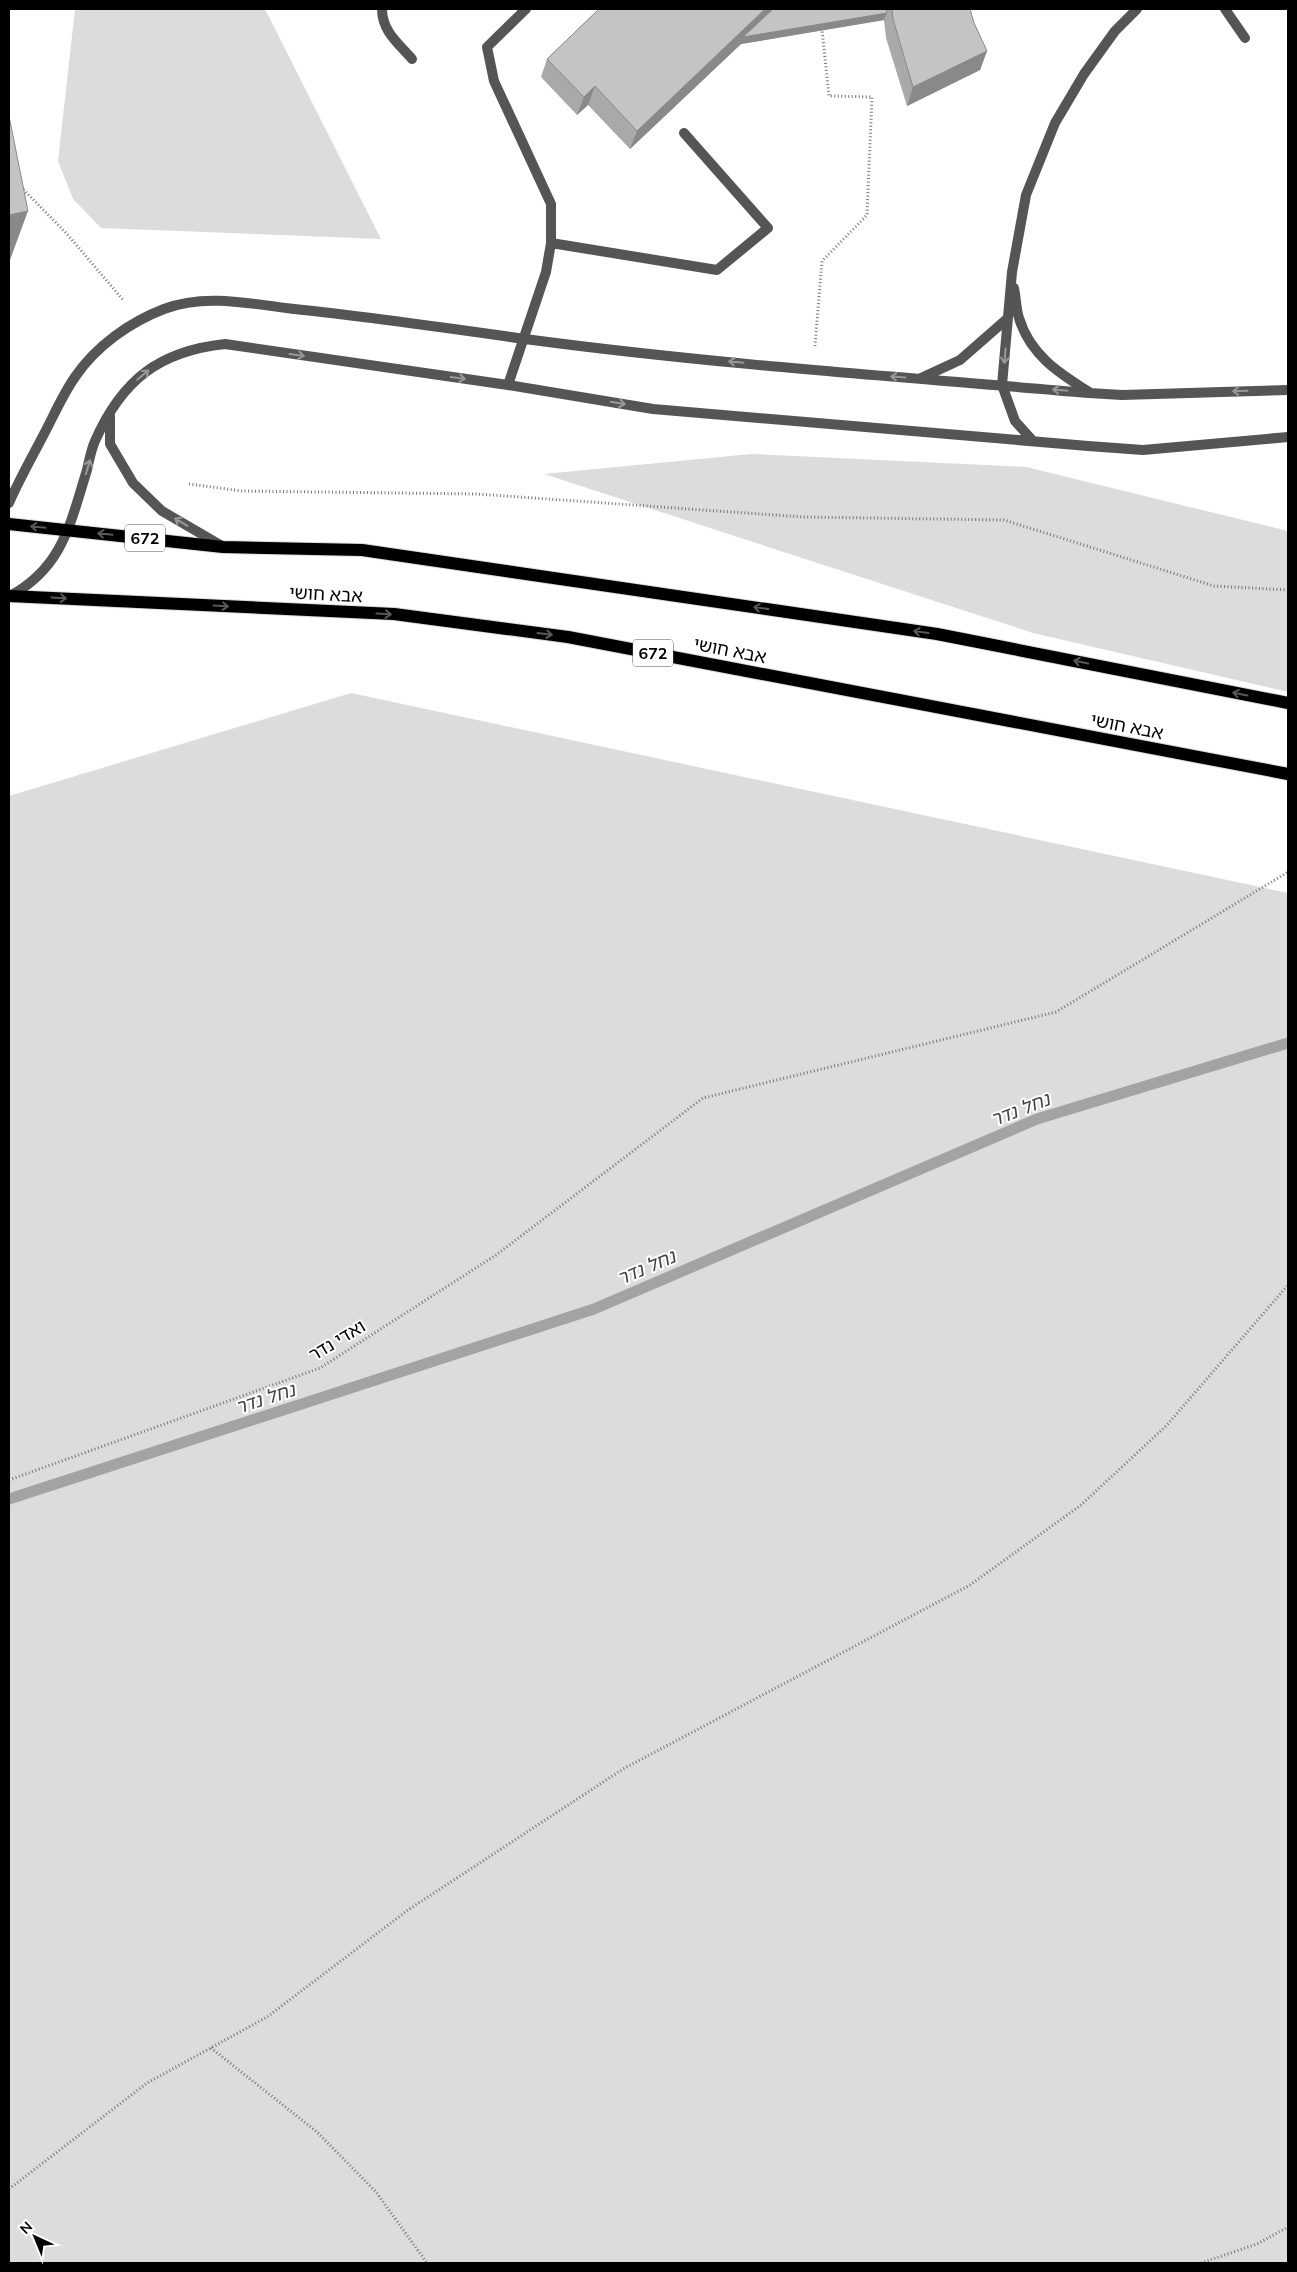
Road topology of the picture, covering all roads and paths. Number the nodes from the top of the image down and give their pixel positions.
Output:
1 (382, 9) edge
2 (526, 9) edge
3 (1137, 9) edge
4 (1225, 9) edge
5 (822, 30) edge
6 (1245, 38) dead end
7 (412, 59) dead end
8 (684, 133) dead end
9 (15, 181) edge
10 (551, 243) junction
11 (1012, 272) junction
12 (1008, 318) junction
13 (139, 320) junction
14 (524, 338) junction
15 (812, 370) junction
16 (920, 379) junction
17 (508, 385) junction
18 (1002, 385) junction
19 (1288, 390) edge
20 (1089, 393) junction
21 (110, 411) junction
22 (1288, 437) edge
23 (1033, 441) junction
24 (189, 484) dead end
25 (9, 504) edge
26 (9, 524) edge
27 (68, 530) junction
28 (223, 547) junction
29 (1288, 590) edge
30 (10, 596) edge
31 (1288, 704) edge
32 (1288, 774) edge
33 (1288, 872) edge
34 (1288, 1285) edge
35 (9, 1480) edge
36 (211, 2048) junction
37 (9, 2189) edge
38 (1288, 2227) edge
39 (426, 2263) edge
40 (1201, 2263) edge

1 - 7 lane
2 - 10 lane
3 - 11 lane
4 - 6 lane
5 - 15 path
8 - 10 lane
9 - 13 path
10 - 14 lane
11 - 12 lane
11 - 20 lane
12 - 16 lane
12 -> 18 lane
13 - 14 lane
13 - 25 lane
15 -> 14 lane
14 - 17 lane
16 -> 15 lane
16 - 18 lane
21 -> 17 lane
17 -> 23 lane
20 -> 18 lane
18 - 23 lane
19 -> 20 lane
27 -> 21 lane
28 -> 21 lane
22 - 23 lane
24 - 29 path
27 -> 26 main road, 672
28 -> 27 main road, 672
27 - 30 lane
31 -> 28 main road, 672
30 -> 32 main road, אבא חושי / 672
33 - 35 path, ואדי נדר
34 - 36 path
36 - 37 path
36 - 39 path
38 - 40 path

